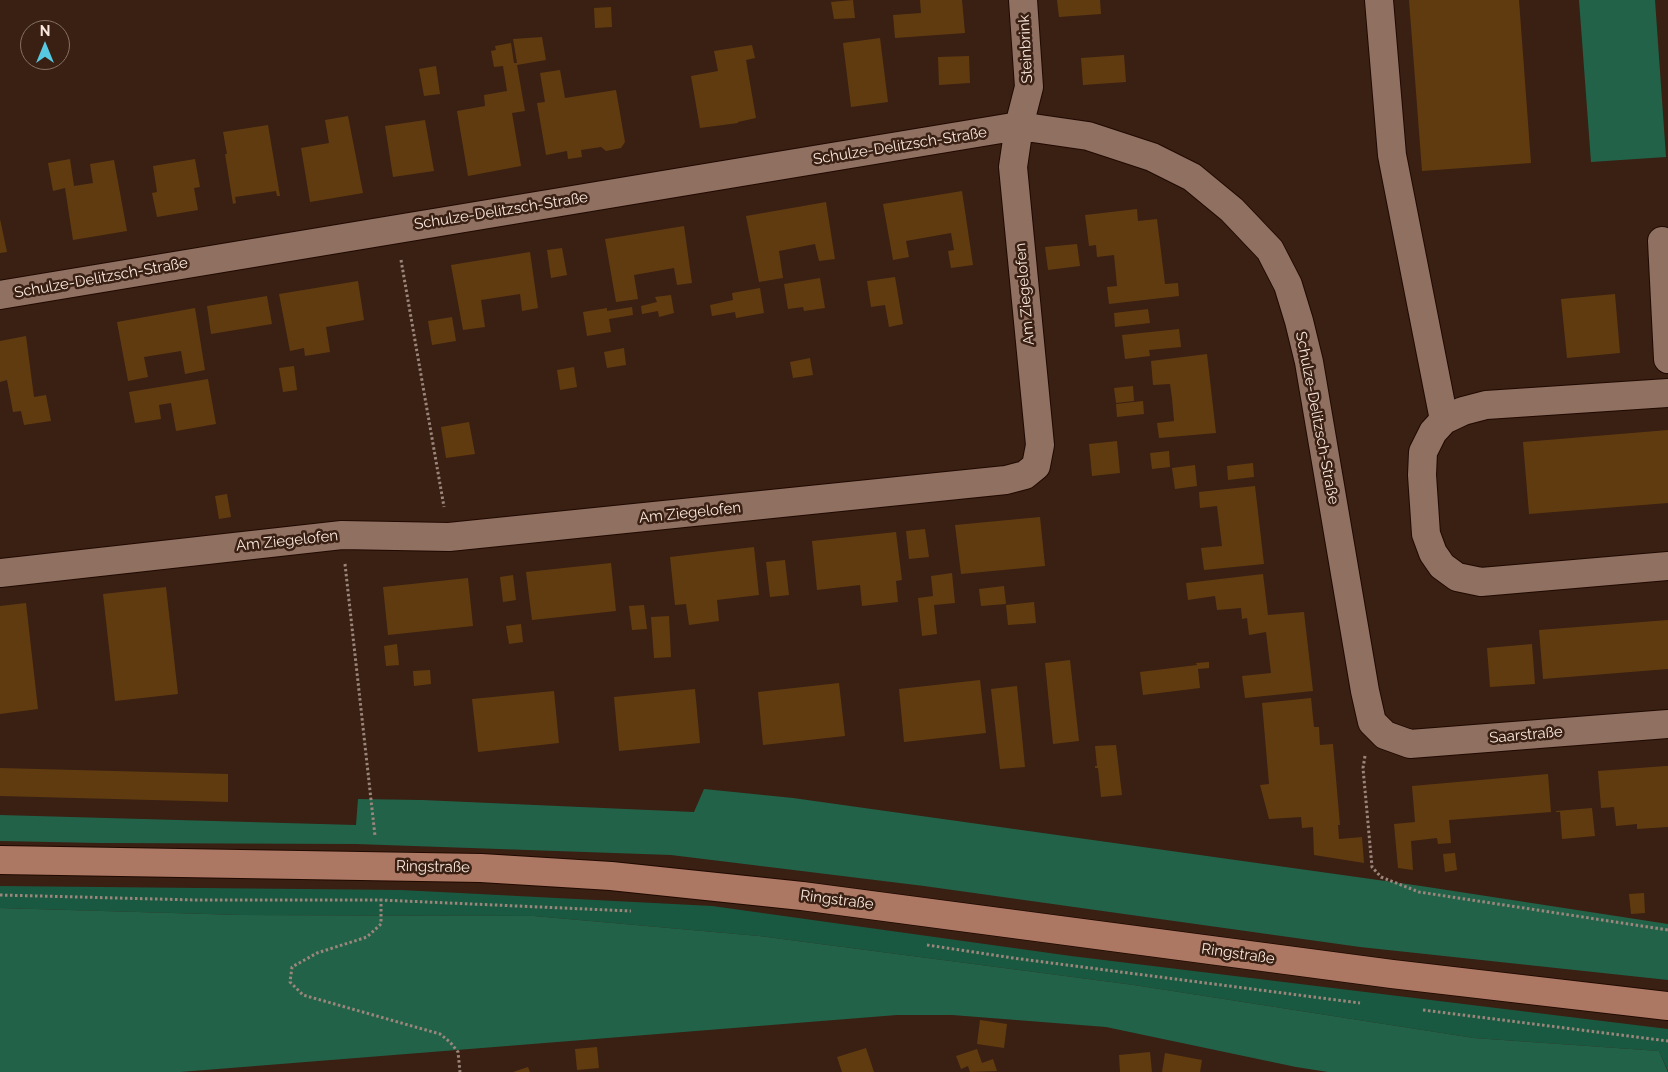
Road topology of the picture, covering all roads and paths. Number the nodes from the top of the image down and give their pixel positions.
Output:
1 (1023, 0) edge
2 (1379, 0) edge
3 (1019, 126) junction
4 (396, 229) junction
5 (1662, 241) dead end
6 (0, 295) edge
7 (1668, 359) edge
8 (1668, 393) edge
9 (1444, 420) junction
10 (342, 535) junction
11 (449, 537) junction
12 (1668, 566) edge
13 (0, 573) edge
14 (1668, 724) edge
15 (1379, 729) junction
16 (0, 860) edge
17 (378, 866) junction
18 (0, 895) edge
19 (381, 900) junction
20 (636, 911) dead end
21 (1668, 930) edge
22 (925, 945) dead end
23 (1369, 1004) dead end
24 (1668, 1006) edge
25 (1418, 1010) dead end
26 (1668, 1041) edge
27 (460, 1072) edge

1 - 3 street, Steinbrink
2 - 9 street
3 - 4 street, Schulze-Delitzsch-Straße
3 - 11 street, Am Ziegelofen
3 - 15 street, Schulze-Delitzsch-Straße
4 - 6 street, Schulze-Delitzsch-Straße
4 - 11 path
5 - 7 street
8 - 9 street
9 - 12 street
10 - 11 street, Am Ziegelofen
10 - 13 street, Am Ziegelofen
10 - 17 path
14 - 15 street, Saarstraße
15 - 21 path
16 - 17 main road, Ringstraße
17 - 19 path
17 - 24 main road, Ringstraße
18 - 19 path
19 - 20 path
19 - 27 path
22 - 23 path
25 - 26 path

